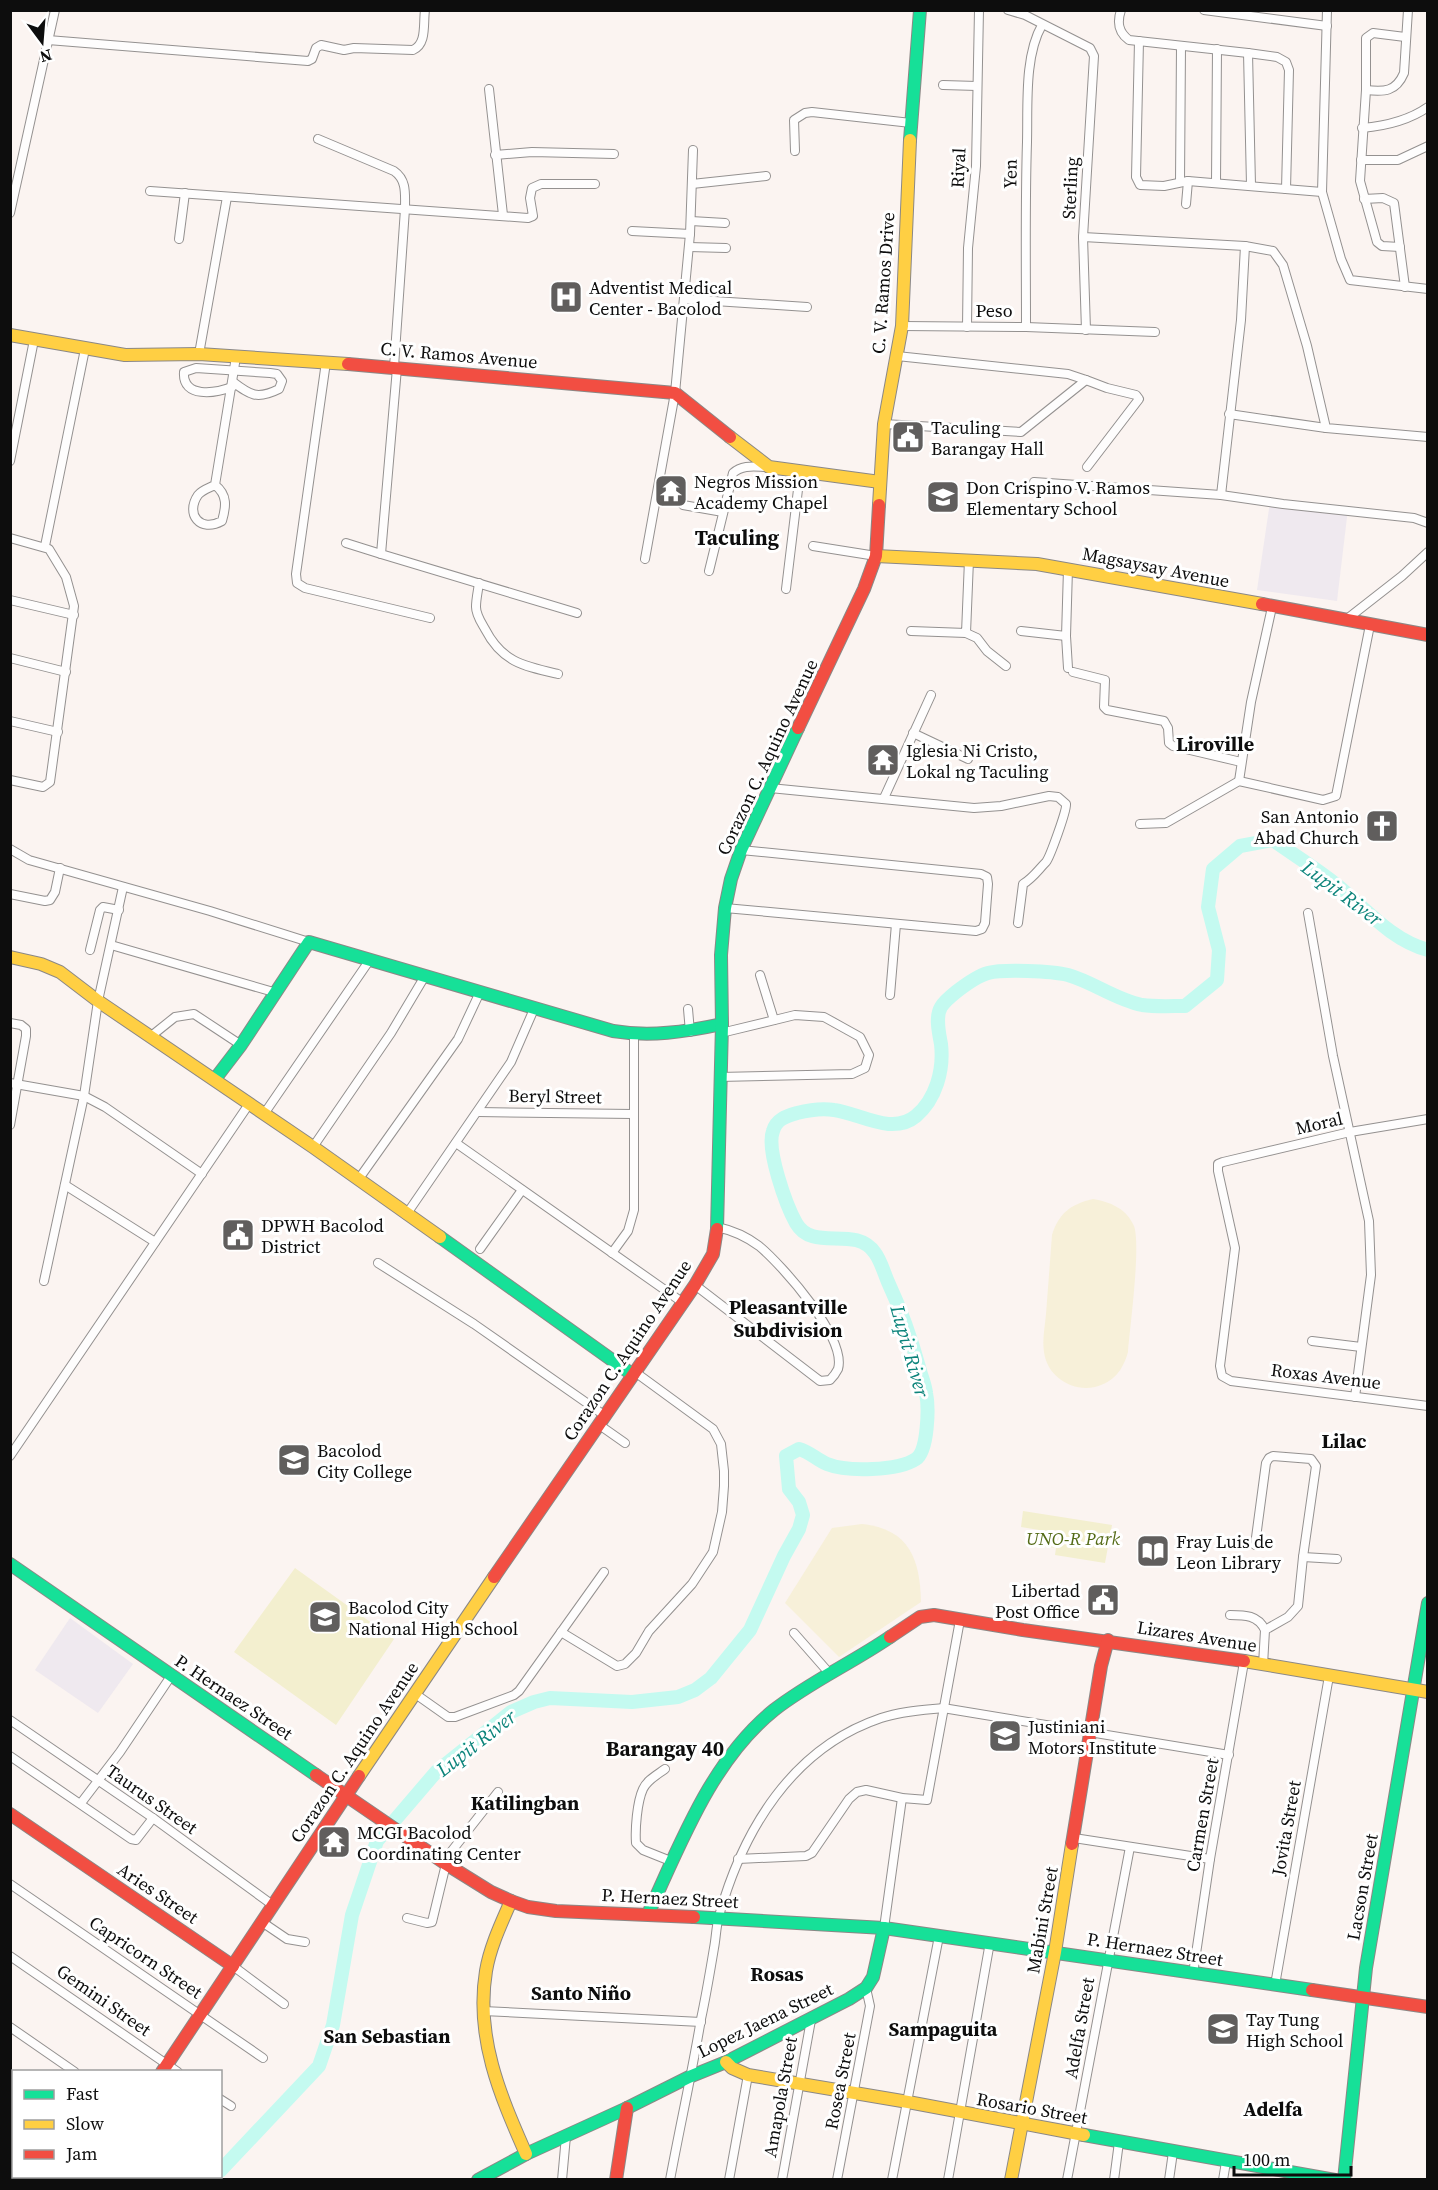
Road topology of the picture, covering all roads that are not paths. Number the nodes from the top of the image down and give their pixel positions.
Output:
1 (55, 10) edge
2 (424, 10) edge
3 (920, 10) edge
4 (979, 10) edge
5 (1008, 10) edge
6 (1121, 10) edge
7 (1204, 10) edge
8 (1327, 10) edge
9 (1408, 10) edge
10 (1042, 25) junction
11 (1327, 26) junction
12 (1405, 37) junction
13 (48, 40) junction
14 (1139, 41) junction
15 (1181, 46) junction
16 (1217, 50) junction
17 (1248, 53) junction
18 (943, 85) dead end
19 (977, 86) junction
20 (489, 89) dead end
21 (1366, 90) junction
22 (1428, 107) edge
23 (911, 123) junction
24 (1362, 128) junction
25 (318, 139) dead end
26 (1428, 146) edge
27 (693, 150) dead end
28 (795, 151) dead end
29 (614, 154) dead end
30 (495, 155) junction
31 (1361, 160) junction
32 (766, 176) dead end
33 (1184, 181) junction
34 (1216, 182) junction
35 (595, 184) dead end
36 (692, 184) junction
37 (1251, 186) junction
38 (1286, 189) junction
39 (150, 191) dead end
40 (1322, 192) junction
41 (185, 194) junction
42 (227, 197) junction
43 (1364, 199) junction
44 (1186, 204) dead end
45 (405, 209) junction
46 (10, 213) edge
47 (503, 215) junction
48 (691, 221) junction
49 (725, 223) dead end
50 (632, 231) dead end
51 (690, 234) junction
52 (1083, 237) junction
53 (179, 239) dead end
54 (1245, 246) junction
55 (689, 247) junction
56 (1400, 247) junction
57 (726, 248) dead end
58 (1405, 287) junction
59 (1428, 289) edge
60 (684, 299) junction
61 (807, 307) dead end
62 (902, 326) junction
63 (967, 327) junction
64 (1026, 327) junction
65 (1086, 330) junction
66 (1155, 332) dead end
67 (10, 335) edge
68 (34, 340) junction
69 (85, 349) junction
70 (199, 354) junction
71 (897, 356) junction
72 (236, 357) junction
73 (326, 362) junction
74 (395, 367) junction
75 (234, 370) junction
76 (1086, 380) junction
77 (232, 384) junction
78 (675, 393) junction
79 (1229, 414) junction
80 (884, 424) junction
81 (1326, 428) junction
82 (1428, 437) edge
83 (10, 461) edge
84 (769, 467) junction
85 (1087, 467) dead end
86 (800, 473) junction
87 (880, 482) junction
88 (1034, 482) dead end
89 (215, 485) junction
90 (1221, 495) junction
91 (683, 505) dead end
92 (723, 512) junction
93 (1428, 523) edge
94 (10, 538) edge
95 (345, 543) dead end
96 (45, 546) junction
97 (813, 546) dead end
98 (1428, 552) edge
99 (381, 554) junction
100 (876, 556) junction
101 (645, 559) dead end
102 (969, 560) junction
103 (1068, 569) junction
104 (709, 571) dead end
105 (479, 584) junction
106 (786, 589) dead end
107 (10, 600) edge
108 (1272, 607) junction
109 (577, 613) dead end
110 (74, 615) junction
111 (430, 618) dead end
112 (1347, 619) junction
113 (1370, 625) junction
114 (910, 631) dead end
115 (1021, 631) dead end
116 (966, 633) junction
117 (1428, 635) edge
118 (1066, 636) junction
119 (10, 658) edge
120 (1006, 666) dead end
121 (66, 672) junction
122 (558, 674) dead end
123 (931, 695) dead end
124 (10, 721) edge
125 (58, 732) junction
126 (913, 734) junction
127 (968, 759) dead end
128 (1241, 762) junction
129 (10, 780) edge
130 (1239, 781) junction
131 (770, 788) junction
132 (884, 798) junction
133 (1140, 825) dead end
134 (10, 849) edge
135 (741, 850) junction
136 (60, 868) junction
137 (123, 887) junction
138 (10, 894) edge
139 (726, 908) junction
140 (118, 910) junction
141 (1308, 913) dead end
142 (1018, 923) dead end
143 (896, 924) junction
144 (309, 942) junction
145 (111, 945) junction
146 (90, 950) dead end
147 (10, 957) edge
148 (369, 961) junction
149 (760, 975) dead end
150 (425, 976) junction
151 (480, 992) junction
152 (277, 993) junction
153 (890, 995) dead end
154 (99, 1001) junction
155 (534, 1009) junction
156 (688, 1009) dead end
157 (774, 1020) junction
158 (10, 1023) edge
159 (722, 1028) junction
160 (690, 1032) junction
161 (634, 1035) junction
162 (150, 1037) junction
163 (241, 1045) junction
164 (719, 1077) junction
165 (215, 1079) junction
166 (15, 1084) edge
167 (84, 1096) junction
168 (249, 1104) junction
169 (478, 1112) junction
170 (264, 1114) junction
171 (633, 1114) junction
172 (1428, 1119) edge
173 (10, 1125) edge
174 (1350, 1132) junction
175 (456, 1143) junction
176 (313, 1147) junction
177 (202, 1174) junction
178 (358, 1180) junction
179 (65, 1185) junction
180 (522, 1190) junction
181 (406, 1215) junction
182 (717, 1227) junction
183 (156, 1242) junction
184 (480, 1249) dead end
185 (612, 1253) junction
186 (378, 1263) dead end
187 (44, 1281) dead end
188 (694, 1285) junction
189 (682, 1302) junction
190 (1312, 1341) dead end
191 (1361, 1347) junction
192 (634, 1374) junction
193 (1222, 1376) joint
194 (1355, 1396) junction
195 (1428, 1406) edge
196 (601, 1419) junction
197 (625, 1443) dead end
198 (10, 1456) edge
199 (1255, 1545) dead end
200 (1303, 1557) junction
201 (1337, 1559) dead end
202 (10, 1564) edge
203 (604, 1572) dead end
204 (1428, 1603) edge
205 (1230, 1616) dead end
206 (960, 1620) junction
207 (1265, 1630) junction
208 (561, 1632) junction
209 (794, 1633) dead end
210 (1091, 1638) junction
211 (1108, 1640) junction
212 (1244, 1662) junction
213 (1263, 1665) junction
214 (1101, 1666) junction
215 (830, 1674) junction
216 (171, 1676) junction
217 (1329, 1676) junction
218 (1413, 1689) junction
219 (414, 1692) junction
220 (1428, 1692) edge
221 (944, 1708) junction
222 (10, 1720) edge
223 (1091, 1732) junction
224 (1229, 1755) junction
225 (10, 1756) edge
226 (665, 1769) dead end
227 (98, 1782) junction
228 (498, 1792) dead end
229 (346, 1796) junction
230 (902, 1798) junction
231 (81, 1803) junction
232 (10, 1814) edge
233 (153, 1818) junction
234 (1074, 1838) junction
235 (1130, 1847) junction
236 (738, 1859) junction
237 (1210, 1859) junction
238 (673, 1862) junction
239 (445, 1863) junction
240 (10, 1884) edge
241 (512, 1901) junction
242 (274, 1906) junction
243 (648, 1914) junction
244 (407, 1918) dead end
245 (718, 1919) junction
246 (262, 1922) junction
247 (884, 1928) junction
248 (939, 1936) junction
249 (305, 1942) dead end
250 (990, 1942) junction
251 (1055, 1952) junction
252 (10, 1956) edge
253 (1108, 1960) junction
254 (233, 1966) junction
255 (1193, 1974) junction
256 (1275, 1985) junction
257 (866, 1988) junction
258 (1362, 1996) junction
259 (284, 2004) dead end
260 (1428, 2007) edge
261 (483, 2011) junction
262 (200, 2014) junction
263 (811, 2020) junction
264 (701, 2022) junction
265 (10, 2027) edge
266 (263, 2058) dead end
267 (726, 2062) junction
268 (164, 2068) edge
269 (72, 2070) edge
270 (748, 2075) junction
271 (689, 2077) junction
272 (800, 2085) junction
273 (854, 2094) junction
274 (222, 2100) edge
275 (908, 2102) junction
276 (231, 2106) dead end
277 (627, 2108) junction
278 (959, 2114) junction
279 (1022, 2125) junction
280 (1076, 2134) junction
281 (566, 2136) junction
282 (1119, 2142) junction
283 (1173, 2152) junction
284 (526, 2154) junction
285 (1226, 2162) junction
286 (478, 2180) edge
287 (562, 2180) edge
288 (616, 2180) edge
289 (670, 2180) edge
290 (729, 2180) edge
291 (782, 2180) edge
292 (837, 2180) edge
293 (892, 2180) edge
294 (948, 2180) edge
295 (1011, 2180) edge
296 (1066, 2180) edge
297 (1113, 2180) edge
298 (1169, 2180) edge
299 (1223, 2180) edge
300 (1335, 2180) edge
301 (1344, 2180) edge

1 - 13 street
2 - 13 street
3 - 23 street, C. V. Ramos Drive
4 - 19 street, Riyal
5 - 10 street
6 - 14 street
7 - 11 street
8 - 11 street
9 - 12 street
10 - 52 street, Sterling
10 - 64 street, Yen
11 - 40 street
12 - 21 street
12 - 21 street
13 - 46 street
14 - 15 street
14 - 33 street
15 - 16 street
15 - 33 street
16 - 17 street
16 - 34 street
17 - 37 street
17 - 38 street
18 - 19 street
19 - 63 street, Riyal
20 - 30 street
21 - 24 street
22 - 24 street
23 - 28 street
23 - 62 street, C. V. Ramos Drive
24 - 31 street
25 - 45 street
26 - 31 street
27 - 36 street
29 - 30 street
30 - 47 street
31 - 43 street
32 - 36 street
33 - 34 street
33 - 44 street
34 - 37 street
35 - 47 street
36 - 48 street
37 - 38 street
38 - 40 street
39 - 41 street
40 - 58 street
41 - 42 street
41 - 53 street
42 - 45 street
42 - 70 street
43 - 56 street
43 - 56 street
45 - 47 street
45 - 74 street
48 - 49 street
48 - 51 street
50 - 51 street
51 - 55 street
52 - 54 street
52 - 65 street, Sterling
54 - 79 street
54 - 81 street
55 - 57 street
55 - 60 street
56 - 58 street
58 - 59 street
60 - 61 street
60 - 78 street
62 - 63 street, Peso
62 - 71 street, C. V. Ramos Drive
63 - 64 street, Peso
64 - 65 street, Peso
65 - 66 street, Peso
67 - 68 street, C. V. Ramos Avenue
68 - 69 street, C. V. Ramos Avenue
68 - 83 street
69 - 70 street, C. V. Ramos Avenue
69 - 96 street
70 - 72 street, C. V. Ramos Avenue
71 - 76 street
71 - 80 street, C. V. Ramos Drive
72 - 73 street, C. V. Ramos Avenue
72 - 75 street
73 - 74 street, C. V. Ramos Avenue
73 - 111 street
74 - 78 street, C. V. Ramos Avenue
74 - 99 street
75 - 77 street
75 - 77 street
75 - 77 street
76 - 80 street
76 - 85 street
77 - 89 street
78 - 84 street
78 - 101 street
79 - 81 street
79 - 90 street
80 - 87 street, C. V. Ramos Drive
81 - 82 street
84 - 86 street
84 - 92 street
86 - 87 street
86 - 106 street
87 - 100 street, C. V. Ramos Drive
88 - 90 street
89 - 89 street
90 - 93 street
91 - 92 street
92 - 104 street
94 - 96 street
95 - 99 street
96 - 110 street
97 - 100 street
98 - 112 street
99 - 105 street
100 - 102 street, Magsaysay Avenue
100 - 131 street, Corazon C. Aquino Avenue
102 - 103 street, Magsaysay Avenue
102 - 116 street
103 - 108 street, Magsaysay Avenue
103 - 118 street
105 - 109 street
105 - 122 street
107 - 110 street
108 - 112 street, Magsaysay Avenue
108 - 128 street
110 - 121 street
112 - 113 street, Magsaysay Avenue
113 - 117 street, Magsaysay Avenue
113 - 130 street
114 - 116 street
115 - 118 street
116 - 120 street
118 - 128 street
119 - 121 street
121 - 125 street
123 - 126 street
124 - 125 street
125 - 129 street
126 - 127 street
126 - 132 street
128 - 130 street
130 - 133 street
131 - 132 street
131 - 135 street, Corazon C. Aquino Avenue
132 - 142 street
134 - 136 street
135 - 139 street, Corazon C. Aquino Avenue
135 - 143 street
136 - 137 street
136 - 138 street
137 - 140 street
137 - 144 street
139 - 143 street
139 - 159 street, Corazon C. Aquino Avenue
140 - 145 street
140 - 146 street
141 - 174 street
143 - 153 street
144 - 148 street
144 - 152 street
145 - 152 street
145 - 154 street
147 - 154 street
148 - 150 street
148 - 170 street
149 - 157 street
150 - 151 street
150 - 176 street
151 - 155 street
151 - 178 street
152 - 163 street
154 - 162 street
154 - 167 street
155 - 161 street
155 - 169 street
156 - 160 street
157 - 159 street
157 - 164 street
158 - 166 street
159 - 160 street
159 - 164 street, Corazon C. Aquino Avenue
160 - 161 street
161 - 171 street
162 - 163 street
162 - 165 street
163 - 165 street
164 - 182 street, Corazon C. Aquino Avenue
165 - 168 street
166 - 167 street
166 - 173 street
167 - 177 street
167 - 179 street
168 - 170 street
168 - 177 street
169 - 171 street, Beryl Street
169 - 175 street
170 - 176 street
171 - 185 street
172 - 174 street, Moral
174 - 191 street
174 - 193 street, Moral
175 - 180 street
175 - 181 street
176 - 178 street
177 - 183 street
178 - 181 street
179 - 183 street
179 - 187 street
180 - 184 street
180 - 185 street
181 - 192 street
182 - 188 street, Corazon C. Aquino Avenue
182 - 188 street
183 - 198 street
185 - 189 street
186 - 196 street
188 - 189 street, Corazon C. Aquino Avenue
189 - 192 street, Corazon C. Aquino Avenue
190 - 191 street
191 - 194 street
192 - 196 street, Corazon C. Aquino Avenue
192 - 208 street
193 - 194 street, Roxas Avenue
194 - 195 street, Roxas Avenue
196 - 197 street
196 - 219 street, Corazon C. Aquino Avenue
199 - 200 street
200 - 201 street
200 - 207 street
202 - 216 street, P. Hernaez Street
203 - 208 street
204 - 218 street, Lacson Street
205 - 207 street
206 - 210 street, Lizares Avenue
206 - 215 street, Lizares Avenue
206 - 221 street
207 - 213 street
208 - 219 street
209 - 215 street
210 - 211 street, Lizares Avenue
210 - 214 street, Mabini Street
211 - 212 street, Lizares Avenue
211 - 214 street, Mabini Street
212 - 213 street, Lizares Avenue
212 - 224 street, Carmen Street
213 - 217 street, Lizares Avenue
214 - 223 street, Mabini Street
215 - 238 street
216 - 227 street
216 - 229 street, P. Hernaez Street
217 - 218 street, Lizares Avenue
217 - 256 street, Jovita Street
218 - 220 street, Lizares Avenue
218 - 258 street, Lacson Street
219 - 229 street, Corazon C. Aquino Avenue
221 - 223 street
221 - 230 street
221 - 236 street
222 - 227 street, Taurus Street
223 - 224 street
223 - 234 street, Mabini Street
224 - 237 street, Carmen Street
225 - 231 street
226 - 238 street
227 - 231 street
227 - 233 street, Taurus Street
228 - 239 street
229 - 239 street, P. Hernaez Street
229 - 242 street, Corazon C. Aquino Avenue
230 - 236 street
230 - 247 street
231 - 233 street
232 - 254 street, Aries Street
233 - 242 street, Taurus Street
234 - 235 street
234 - 251 street, Mabini Street
235 - 237 street
235 - 253 street, Adelfa Street
236 - 245 street
237 - 255 street, Carmen Street
238 - 243 street
239 - 241 street, P. Hernaez Street
239 - 244 street
240 - 262 street, Capricorn Street
241 - 243 street, P. Hernaez Street
241 - 261 street
242 - 246 street, Corazon C. Aquino Avenue
243 - 245 street, P. Hernaez Street
245 - 247 street, P. Hernaez Street
245 - 264 street
246 - 249 street
246 - 254 street, Corazon C. Aquino Avenue
247 - 248 street, P. Hernaez Street
247 - 257 street
248 - 250 street, P. Hernaez Street
248 - 275 street
250 - 251 street, P. Hernaez Street
250 - 278 street
251 - 253 street, P. Hernaez Street
251 - 279 street, Mabini Street
252 - 268 street, Gemini Street
253 - 255 street, P. Hernaez Street
253 - 280 street, Adelfa Street
254 - 259 street, Aries Street
254 - 262 street, Corazon C. Aquino Avenue
255 - 256 street, P. Hernaez Street
256 - 258 street, P. Hernaez Street
257 - 263 street, Lopez Jaena Street
257 - 273 street, Rosea Street
258 - 260 street, P. Hernaez Street
258 - 301 street, Lacson Street
261 - 264 street
261 - 284 street
262 - 266 street, Capricorn Street
262 - 268 street, Corazon C. Aquino Avenue
263 - 267 street, Lopez Jaena Street
263 - 272 street, Amapola Street
264 - 271 street
265 - 269 street
267 - 270 street, Rosario Street
267 - 271 street, Lopez Jaena Street
270 - 272 street, Rosario Street
270 - 290 street
271 - 277 street, Lopez Jaena Street
271 - 289 street
272 - 273 street, Rosario Street
272 - 291 street, Amapola Street
273 - 275 street, Rosario Street
273 - 292 street, Rosea Street
274 - 276 street
275 - 278 street, Rosario Street
275 - 293 street
277 - 281 street, Lopez Jaena Street
277 - 288 street
278 - 279 street, Rosario Street
278 - 294 street
279 - 280 street, Rosario Street
279 - 295 street, Mabini Street
280 - 282 street, Rosario Street
280 - 296 street, Adelfa Street
281 - 284 street, Lopez Jaena Street
281 - 287 street
282 - 283 street, Rosario Street
282 - 297 street
283 - 285 street, Rosario Street
283 - 298 street
284 - 286 street, Lopez Jaena Street
285 - 299 street
285 - 300 street, Rosario Street

